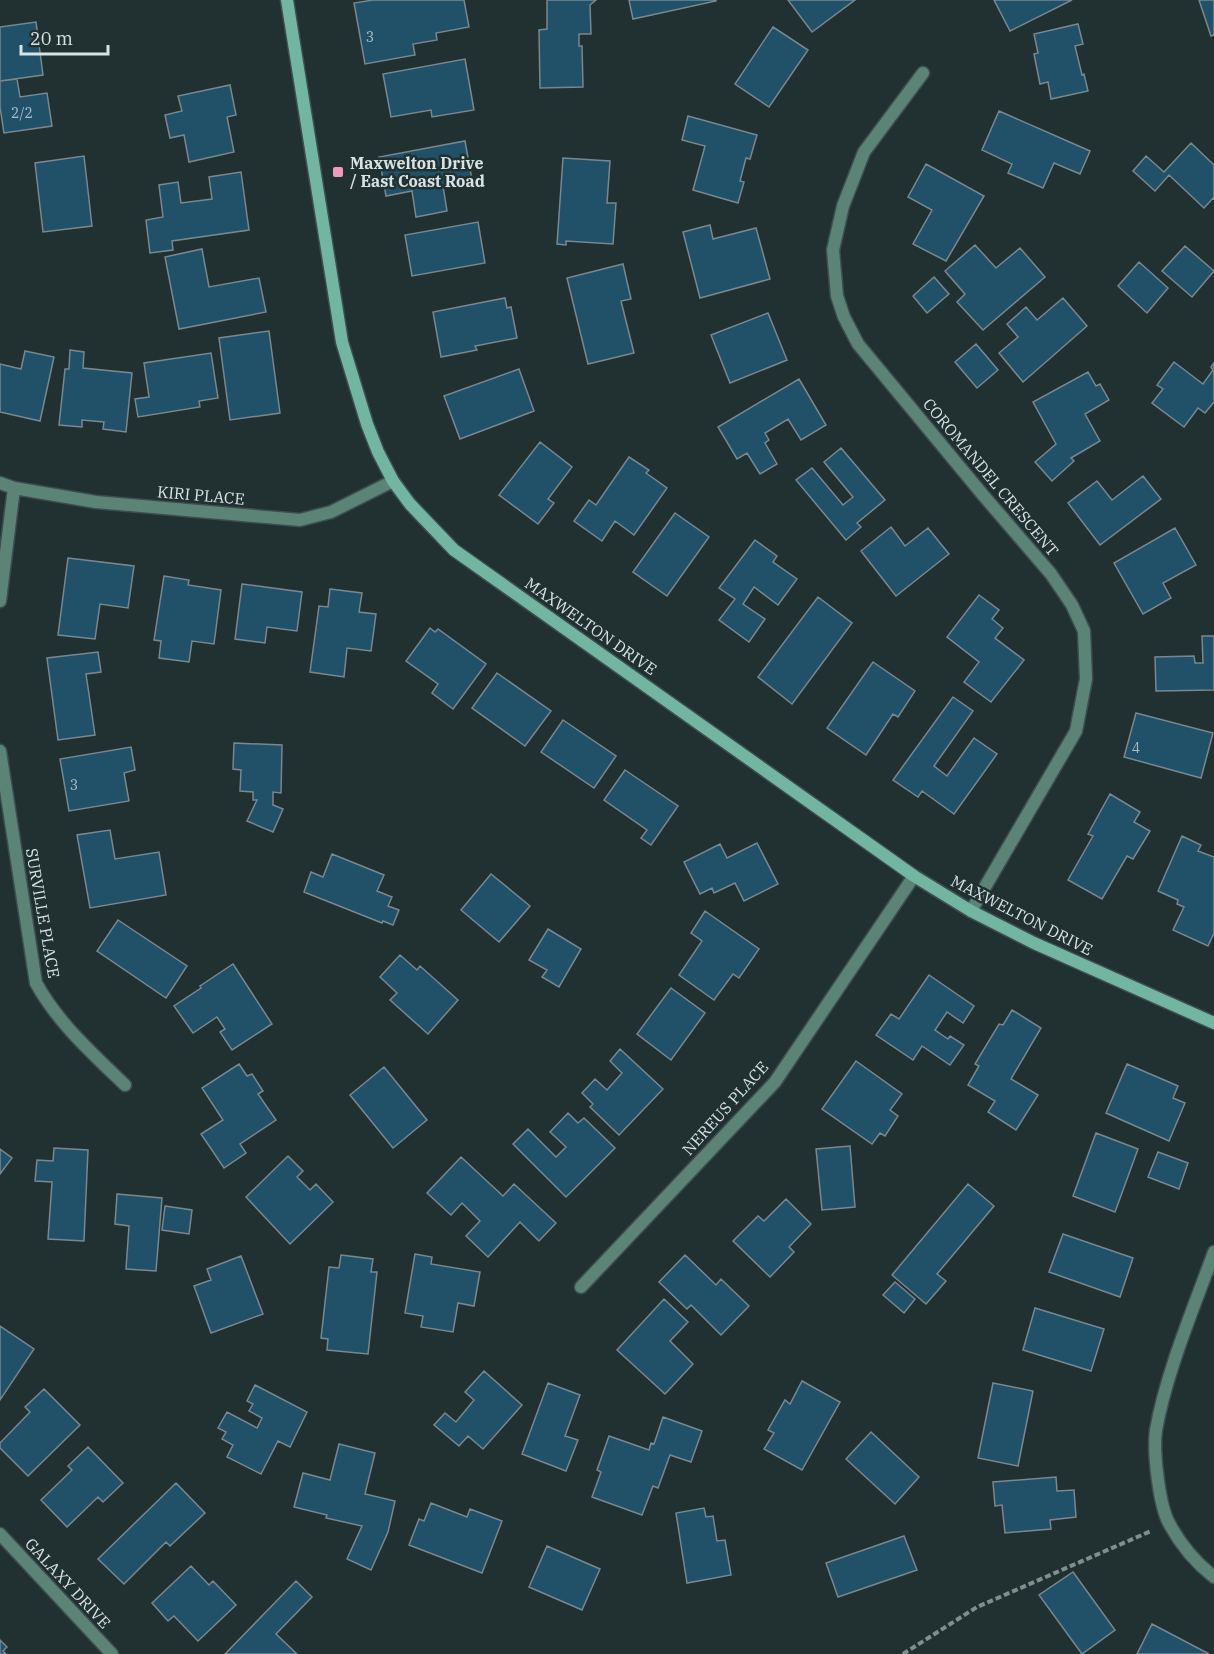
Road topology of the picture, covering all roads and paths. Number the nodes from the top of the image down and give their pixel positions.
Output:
1 (287, 0) edge
2 (923, 73) dead end
3 (393, 481) junction
4 (0, 483) edge
5 (14, 488) junction
6 (0, 601) edge
7 (0, 751) edge
8 (914, 876) junction
9 (971, 911) junction
10 (1214, 1023) edge
11 (125, 1085) dead end
12 (1214, 1252) edge
13 (580, 1287) dead end
14 (1168, 1523) junction
15 (0, 1534) edge
16 (1214, 1577) edge
17 (112, 1654) edge
18 (903, 1654) edge

1 - 3 street, MAXWELTON DRIVE
2 - 9 street, COROMANDEL CRESCENT
3 - 5 street, KIRI PLACE
3 - 8 street, MAXWELTON DRIVE
4 - 5 street, KIRI PLACE
5 - 6 street
7 - 11 street, SURVILLE PLACE
8 - 9 street, MAXWELTON DRIVE
8 - 13 street, NEREUS PLACE
9 - 10 street, MAXWELTON DRIVE
12 - 14 street
14 - 16 street
14 - 18 path
15 - 17 street, GALAXY DRIVE

